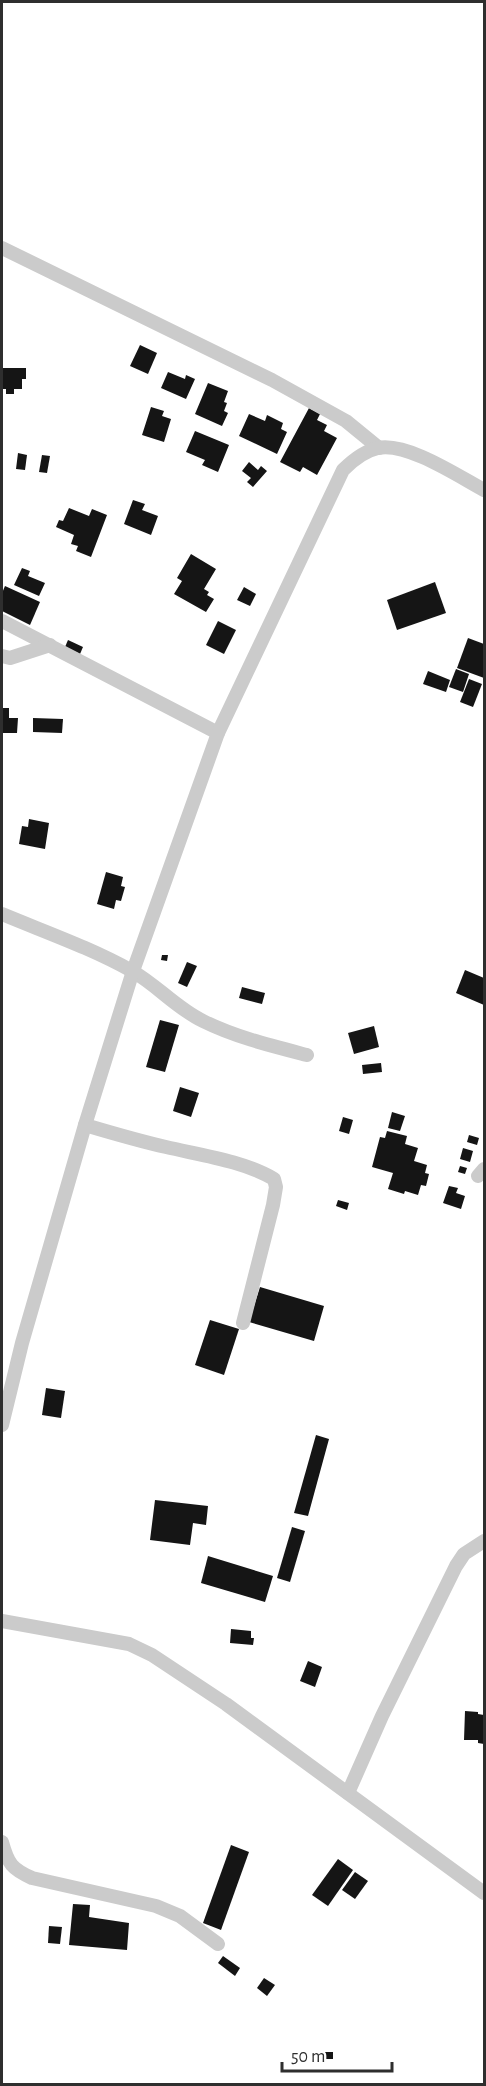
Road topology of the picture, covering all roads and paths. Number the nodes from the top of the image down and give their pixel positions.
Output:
1 (2, 248) edge
2 (379, 448) junction
3 (484, 490) edge
4 (2, 621) edge
5 (50, 645) junction
6 (2, 656) edge
7 (218, 733) junction
8 (2, 914) edge
9 (133, 971) junction
10 (307, 1055) dead end
11 (85, 1125) junction
12 (243, 1323) dead end
13 (2, 1425) edge
14 (484, 1541) edge
15 (2, 1621) edge
16 (348, 1793) junction
17 (2, 1842) edge
18 (484, 1893) edge
19 (218, 1944) dead end

1 - 2 street
2 - 3 street
2 - 7 street
4 - 5 street
5 - 6 street
5 - 7 street
7 - 9 street
8 - 9 street
9 - 10 street
9 - 11 street
11 - 12 street
11 - 13 street
14 - 16 street
15 - 16 street
16 - 18 street
17 - 19 street

